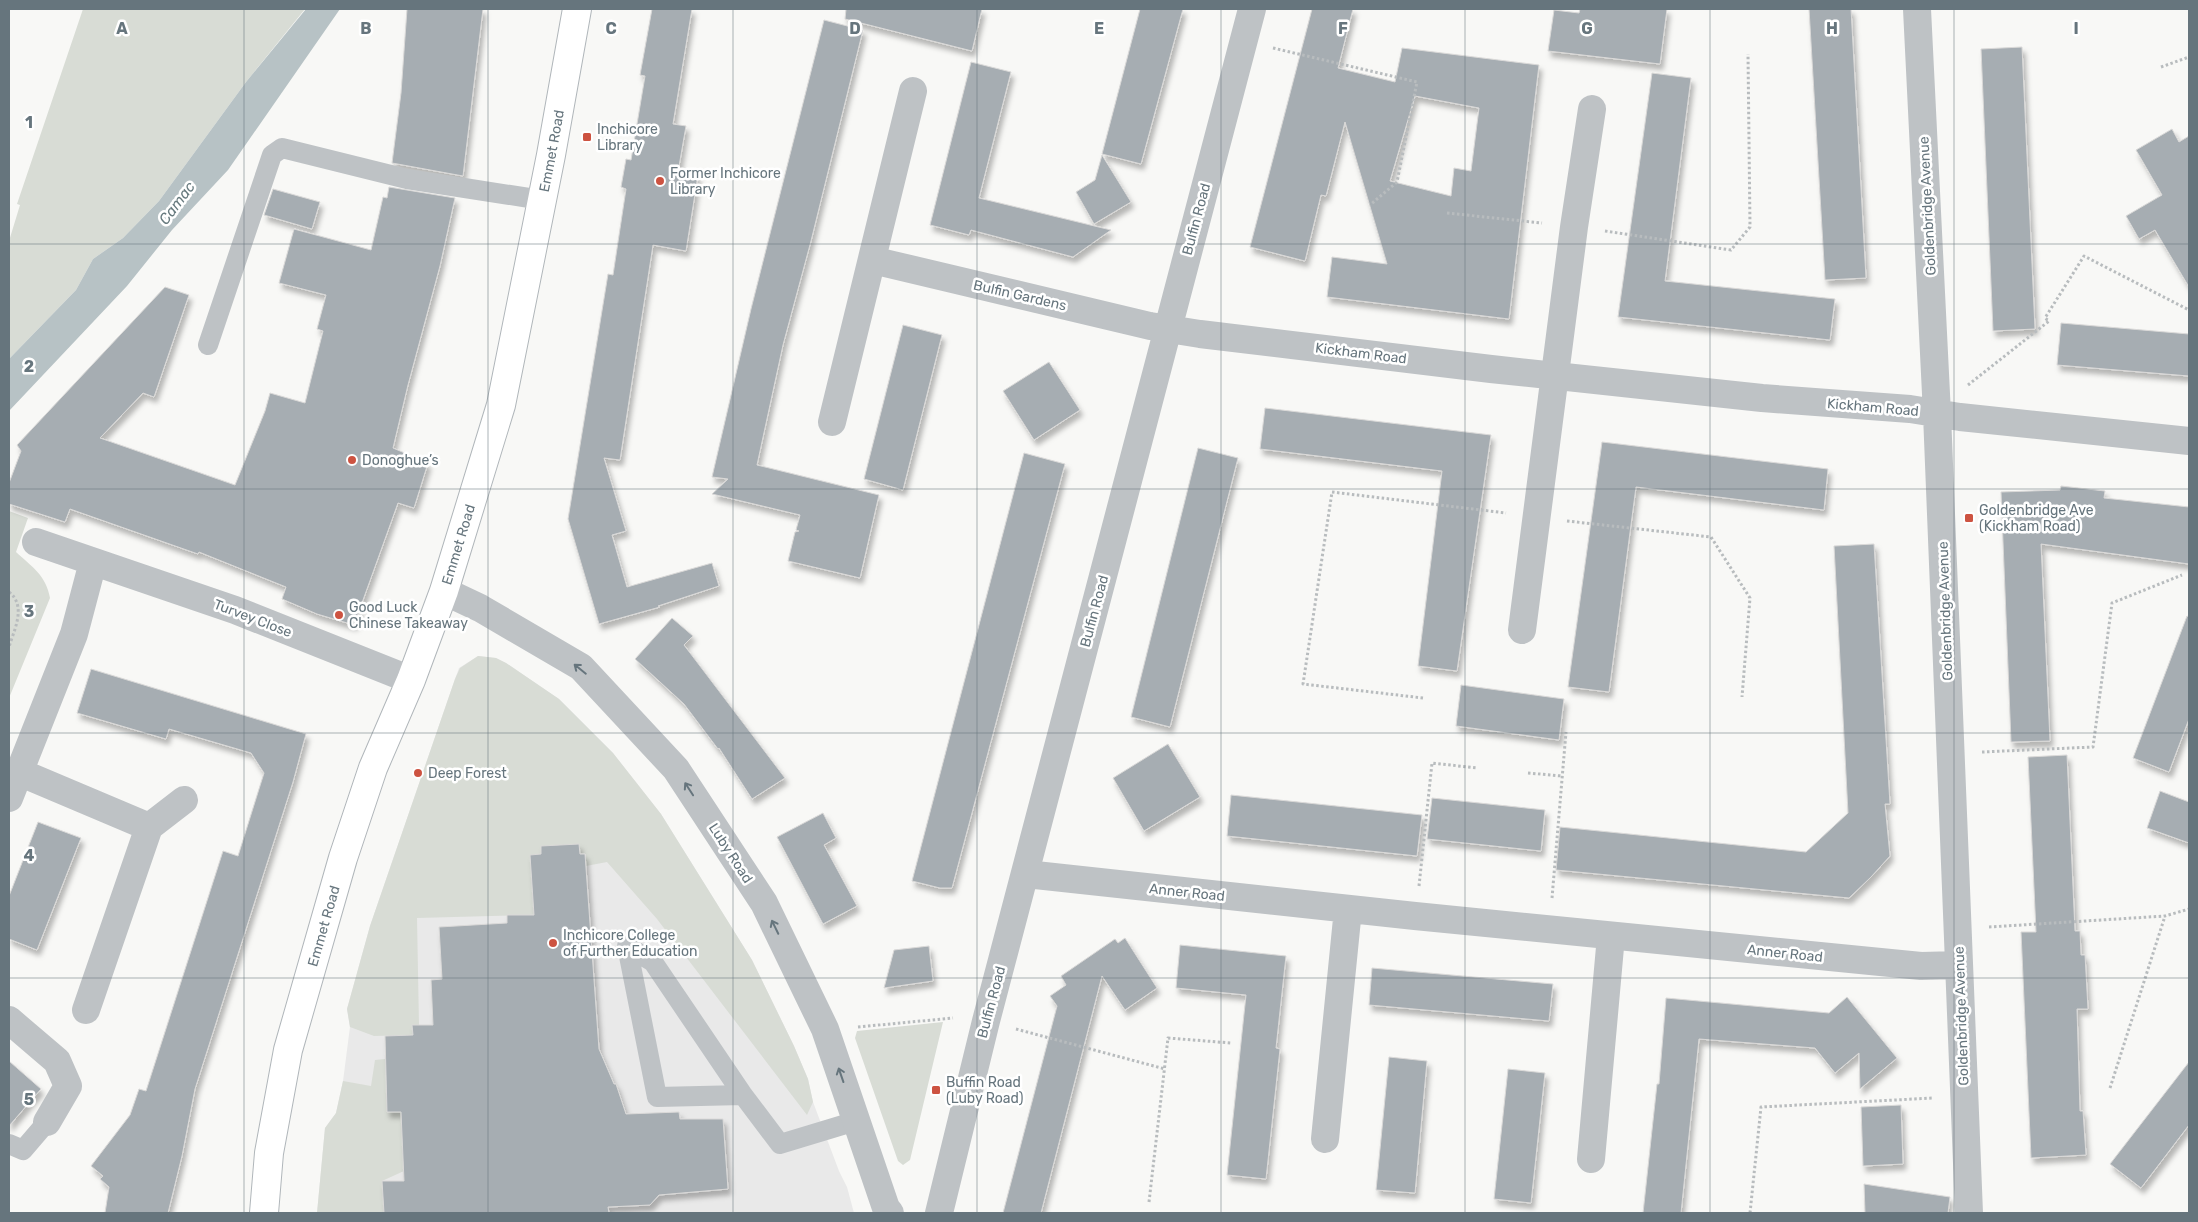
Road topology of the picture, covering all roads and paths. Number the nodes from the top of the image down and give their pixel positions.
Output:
1 (577, 9) edge
2 (1252, 9) edge
3 (1917, 9) edge
4 (1244, 41) junction
5 (1748, 54) dead end
6 (2189, 57) edge
7 (2161, 67) dead end
8 (913, 91) dead end
9 (1592, 109) dead end
10 (542, 200) junction
11 (1370, 205) dead end
12 (1447, 213) dead end
13 (1574, 227) junction
14 (872, 260) junction
15 (2189, 310) edge
16 (1167, 330) junction
17 (208, 345) dead end
18 (1556, 375) junction
19 (1937, 414) junction
20 (832, 422) dead end
21 (2189, 441) edge
22 (1538, 517) junction
23 (36, 542) dead end
24 (93, 562) junction
25 (2182, 574) dead end
26 (444, 591) junction
27 (9, 592) edge
28 (1522, 630) dead end
29 (9, 648) edge
30 (410, 680) junction
31 (1742, 697) dead end
32 (1423, 698) dead end
33 (1566, 732) dead end
34 (1951, 753) junction
35 (1476, 768) dead end
36 (19, 772) junction
37 (1528, 772) dead end
38 (1562, 776) junction
39 (9, 798) edge
40 (184, 800) dead end
41 (149, 827) junction
42 (1026, 874) junction
43 (1348, 909) junction
44 (2189, 909) edge
45 (1415, 916) junction
46 (2165, 916) junction
47 (1957, 929) junction
48 (1549, 930) junction
49 (1611, 936) junction
50 (1959, 965) junction
51 (86, 1010) dead end
52 (9, 1020) edge
53 (986, 1021) junction
54 (829, 1040) junction
55 (1231, 1043) dead end
56 (1165, 1068) junction
57 (2110, 1088) dead end
58 (743, 1095) junction
59 (1964, 1097) junction
60 (856, 1121) junction
61 (47, 1122) joint
62 (1325, 1139) dead end
63 (9, 1144) edge
64 (1591, 1159) dead end
65 (1149, 1202) dead end
66 (264, 1213) edge
67 (890, 1213) edge
68 (939, 1213) edge
69 (1750, 1213) edge
70 (1969, 1213) edge

1 - 10 main road, Emmet Road
2 - 4 street, Bulfin Road
3 - 19 street, Goldenbridge Avenue
4 - 11 path
4 - 16 street, Bulfin Road
5 - 13 path
6 - 7 path
8 - 14 street
9 - 13 street
10 - 17 lane
10 - 26 main road, Emmet Road
12 - 13 path
13 - 18 street
14 - 16 street, Bulfin Gardens
14 - 20 street
15 - 19 path
16 - 18 street, Kickham Road
16 - 42 street, Bulfin Road
18 - 19 street, Kickham Road
18 - 22 street
19 - 21 street, Kickham Road
19 - 34 street, Goldenbridge Avenue
22 - 28 street
22 - 31 path
22 - 32 path
23 - 24 street, Turvey Close
24 - 30 street, Turvey Close
24 - 36 street
25 - 34 path
26 - 30 main road, Emmet Road
54 -> 26 street, Luby Road
27 - 29 path
30 - 66 main road, Emmet Road
33 - 38 path
34 - 47 street, Goldenbridge Avenue
35 - 45 path
36 - 39 street
36 - 41 street
37 - 38 path
38 - 48 path
40 - 41 street
41 - 51 street
42 - 43 street, Anner Road
42 - 53 street, Bulfin Road
43 - 45 street, Anner Road
43 - 62 street
44 - 46 path
45 - 48 street, Anner Road
46 - 47 path
46 - 57 path
47 - 50 street, Goldenbridge Avenue
48 - 49 street, Anner Road
49 - 50 street, Anner Road
49 - 64 street
50 - 59 street, Goldenbridge Avenue
52 - 61 street
53 - 54 path
53 - 56 path
53 - 68 street, Bulfin Road
60 -> 54 street, Luby Road
55 - 56 path
56 - 65 path
58 - 58 lane
58 - 60 lane
59 - 69 path
59 - 70 street, Goldenbridge Avenue
60 - 67 street, Luby Road
61 - 63 lane

